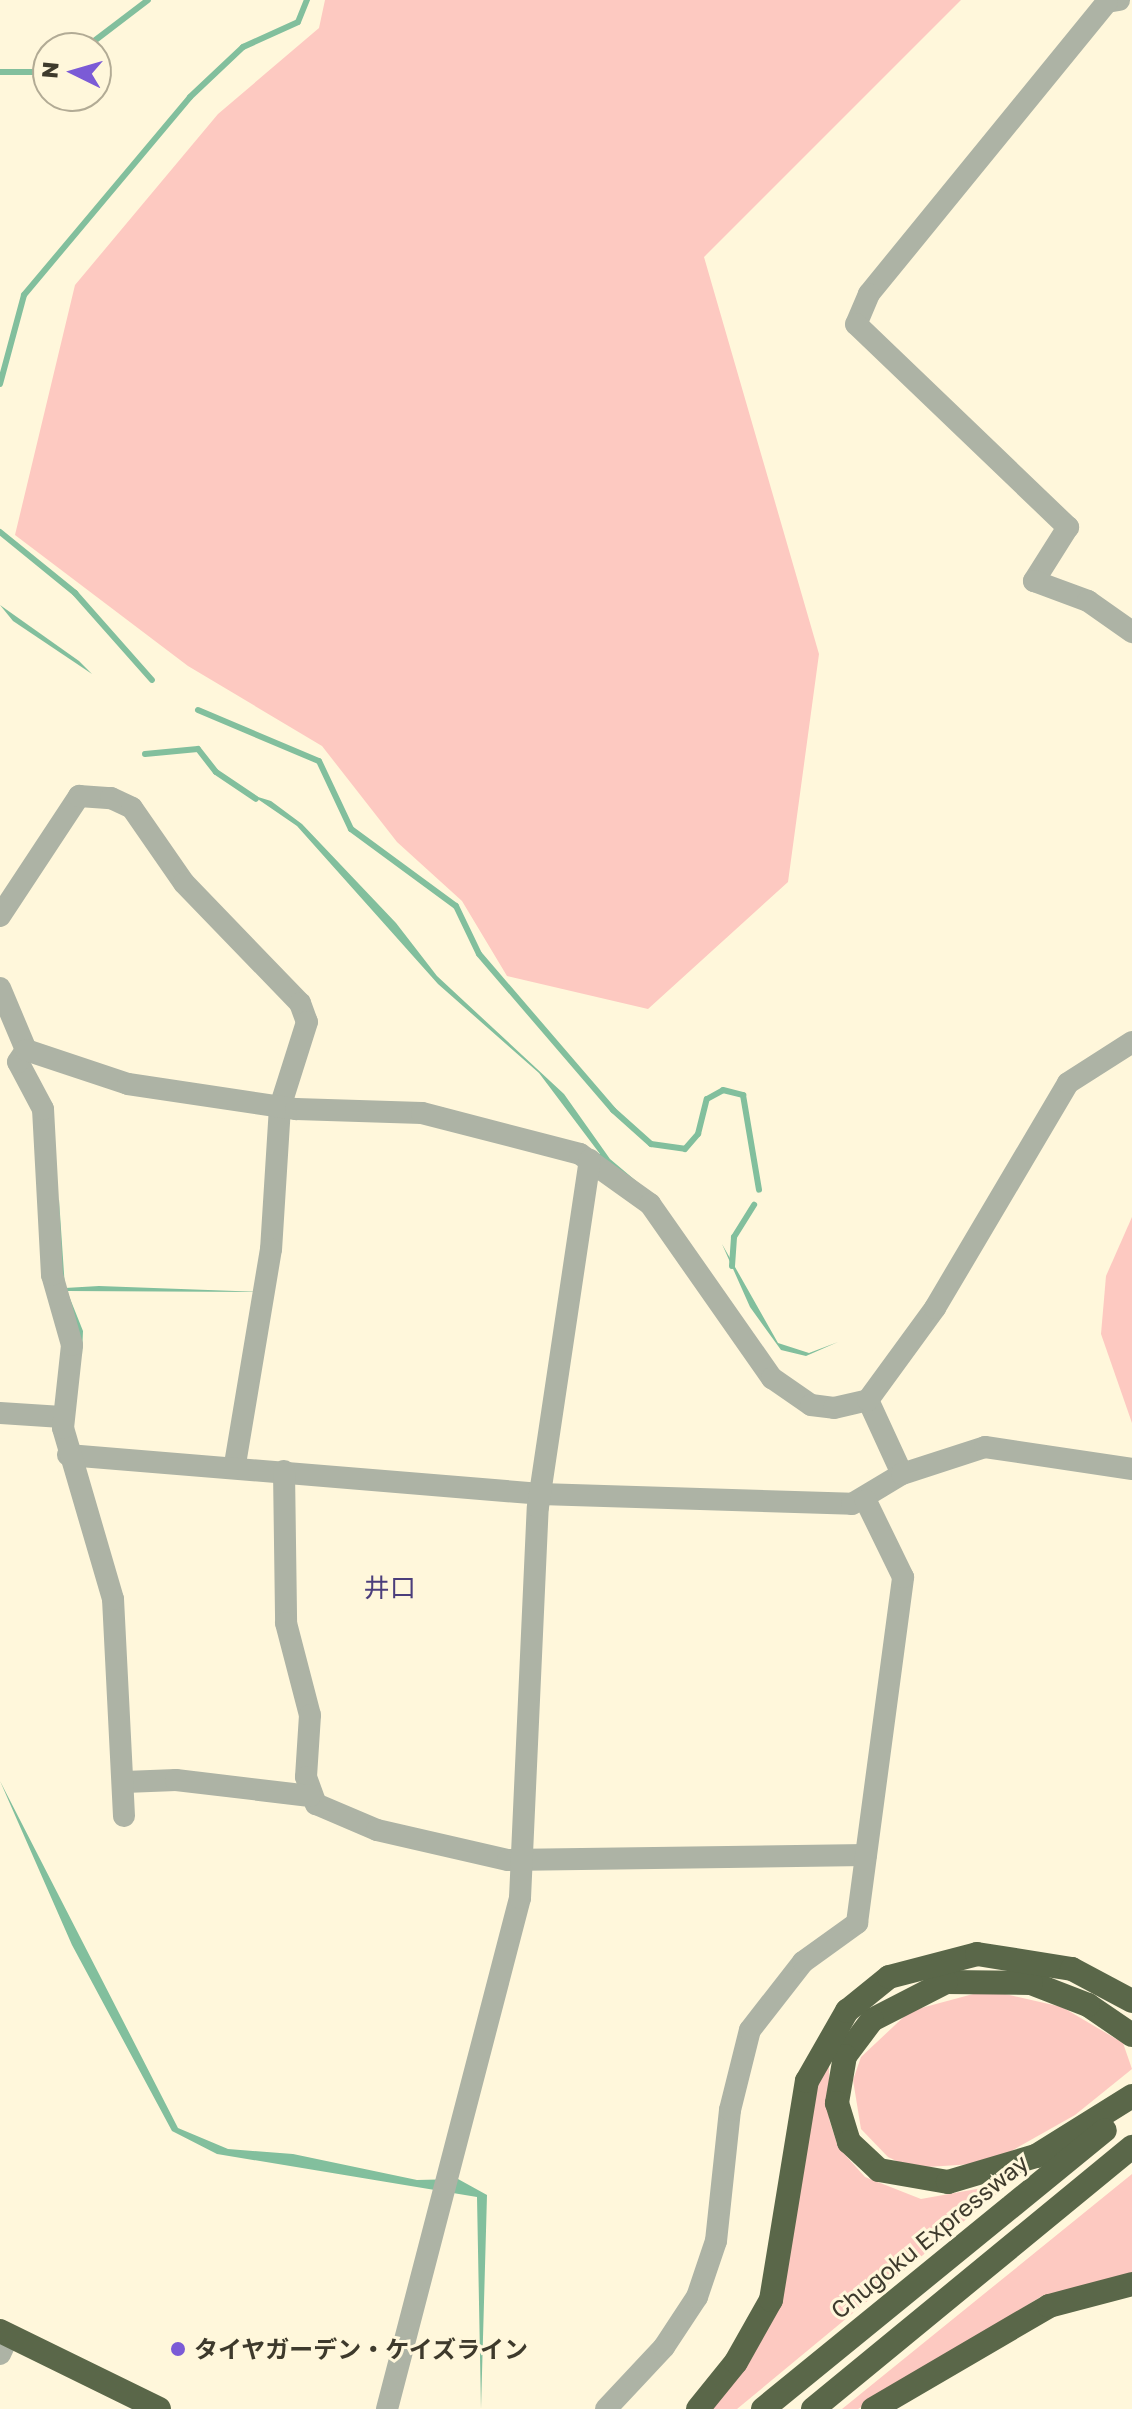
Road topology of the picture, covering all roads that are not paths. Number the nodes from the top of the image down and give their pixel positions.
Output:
1 (1119, 0) edge
2 (1132, 632) edge
3 (0, 916) edge
4 (0, 988) edge
5 (1132, 1042) edge
6 (26, 1050) junction
7 (280, 1107) junction
8 (590, 1160) junction
9 (868, 1400) junction
10 (0, 1413) edge
11 (62, 1417) junction
12 (68, 1455) junction
13 (235, 1463) junction
14 (1132, 1469) edge
15 (284, 1471) junction
16 (902, 1474) junction
17 (540, 1494) junction
18 (866, 1501) junction
19 (125, 1782) junction
20 (310, 1796) junction
21 (124, 1816) dead end
22 (866, 1855) junction
23 (524, 1859) junction
24 (1132, 2001) edge
25 (1132, 2035) edge
26 (1132, 2096) edge
27 (1132, 2108) edge
28 (1132, 2147) edge
29 (1132, 2284) edge
30 (3, 2340) edge
31 (159, 2409) edge
32 (387, 2409) edge
33 (606, 2409) edge
34 (698, 2409) edge
35 (763, 2409) edge
36 (813, 2409) edge
37 (873, 2409) edge

1 - 2 street
3 - 7 street
4 - 6 street
5 - 9 street
6 - 7 street
6 - 11 street
7 - 8 street
7 - 13 street
8 - 9 street
8 - 17 street
9 - 16 street
10 - 11 street
11 - 12 street
12 - 13 street
12 - 19 street
13 - 15 street
14 - 16 street
15 - 17 street
15 - 20 street
16 - 18 street
17 - 18 street
17 - 23 street
18 - 22 street
19 - 20 street
19 - 21 street
20 - 23 street
22 - 23 street
22 - 33 street
23 - 32 street
24 - 34 highway
25 - 26 highway
27 - 35 highway, Chugoku Expressway
28 - 36 highway
29 - 37 highway
30 - 31 highway

